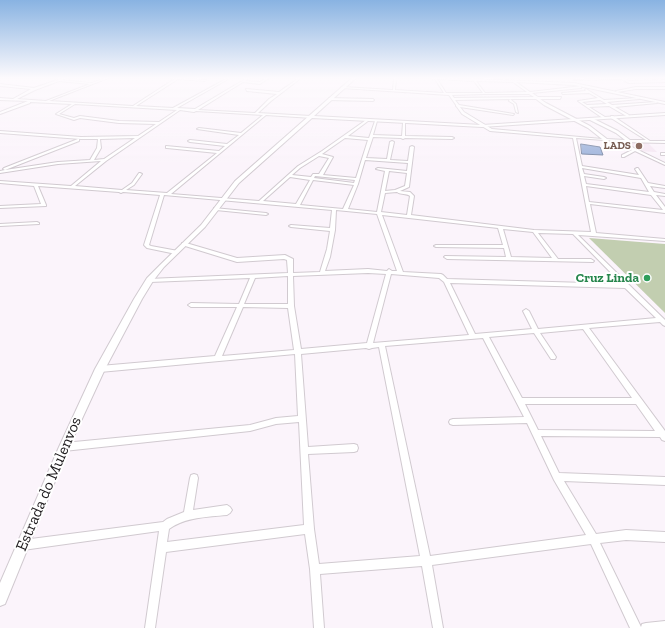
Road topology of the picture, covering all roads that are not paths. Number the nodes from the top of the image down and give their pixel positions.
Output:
1 (14, 107) edge
2 (68, 107) edge
3 (137, 107) edge
4 (179, 107) edge
5 (200, 107) edge
6 (263, 107) edge
7 (321, 107) edge
8 (458, 107) edge
9 (466, 107) edge
10 (516, 107) edge
11 (550, 107) edge
12 (588, 107) edge
13 (611, 107) edge
14 (174, 110) junction
15 (179, 110) junction
16 (0, 111) edge
17 (194, 111) junction
18 (517, 112) dead end
19 (256, 114) junction
20 (513, 114) dead end
21 (665, 114) edge
22 (265, 115) junction
23 (628, 116) junction
24 (311, 117) junction
25 (604, 118) junction
26 (612, 118) junction
27 (591, 119) junction
28 (576, 120) junction
29 (367, 121) junction
30 (376, 121) junction
31 (158, 123) junction
32 (404, 123) junction
33 (482, 126) junction
34 (199, 129) dead end
35 (0, 132) edge
36 (241, 134) junction
37 (138, 137) junction
38 (346, 137) junction
39 (574, 137) junction
40 (81, 138) junction
41 (370, 138) junction
42 (403, 138) junction
43 (452, 138) dead end
44 (99, 139) junction
45 (606, 140) junction
46 (618, 140) junction
47 (629, 140) junction
48 (190, 141) dead end
49 (650, 141) junction
50 (392, 142) dead end
51 (658, 142) junction
52 (665, 142) edge
53 (226, 145) junction
54 (167, 147) dead end
55 (412, 147) dead end
56 (665, 148) edge
57 (635, 150) junction
58 (219, 152) junction
59 (320, 155) junction
60 (623, 156) dead end
61 (364, 159) junction
62 (92, 160) junction
63 (105, 160) junction
64 (388, 161) junction
65 (409, 162) junction
66 (665, 164) edge
67 (581, 167) junction
68 (624, 167) dead end
69 (378, 169) dead end
70 (637, 169) dead end
71 (387, 170) junction
72 (0, 172) edge
73 (408, 172) junction
74 (140, 174) dead end
75 (597, 174) dead end
76 (626, 174) junction
77 (321, 175) junction
78 (289, 176) junction
79 (583, 176) junction
80 (357, 178) junction
81 (604, 178) dead end
82 (312, 179) junction
83 (644, 180) junction
84 (0, 182) edge
85 (356, 184) junction
86 (36, 185) junction
87 (584, 185) junction
88 (665, 187) edge
89 (71, 188) junction
90 (396, 191) junction
91 (121, 192) junction
92 (383, 192) junction
93 (653, 193) junction
94 (164, 194) junction
95 (665, 195) edge
96 (223, 199) junction
97 (259, 203) junction
98 (589, 203) junction
99 (297, 206) junction
100 (0, 207) edge
101 (216, 209) junction
102 (334, 209) junction
103 (345, 210) junction
104 (665, 211) edge
105 (379, 213) junction
106 (266, 214) dead end
107 (409, 216) junction
108 (37, 223) dead end
109 (0, 225) edge
110 (291, 226) dead end
111 (500, 227) junction
112 (333, 230) junction
113 (534, 231) junction
114 (574, 233) junction
115 (594, 234) junction
116 (665, 240) edge
117 (184, 244) junction
118 (436, 246) dead end
119 (506, 247) junction
120 (176, 252) junction
121 (447, 258) dead end
122 (509, 259) junction
123 (556, 260) junction
124 (591, 261) dead end
125 (389, 271) junction
126 (400, 272) junction
127 (322, 273) junction
128 (290, 274) junction
129 (253, 277) junction
130 (150, 280) junction
131 (446, 281) junction
132 (626, 286) junction
133 (191, 306) dead end
134 (291, 306) junction
135 (239, 307) junction
136 (526, 311) dead end
137 (663, 322) edge
138 (584, 326) junction
139 (536, 331) junction
140 (486, 335) junction
141 (473, 336) junction
142 (382, 346) junction
143 (369, 347) junction
144 (298, 352) junction
145 (552, 357) dead end
146 (218, 358) junction
147 (100, 369) junction
148 (638, 401) junction
149 (520, 402) junction
150 (301, 419) junction
151 (528, 420) junction
152 (453, 422) dead end
153 (536, 433) junction
154 (664, 436) edge
155 (64, 447) junction
156 (354, 448) dead end
157 (304, 451) junction
158 (557, 477) junction
159 (194, 478) dead end
160 (665, 481) edge
161 (227, 510) dead end
162 (188, 516) junction
163 (165, 526) junction
164 (309, 529) junction
165 (665, 537) edge
166 (593, 538) junction
167 (23, 545) junction
168 (162, 548) junction
169 (426, 561) junction
170 (315, 569) junction
171 (0, 599) edge
172 (665, 626) edge
173 (150, 628) edge
174 (319, 628) edge
175 (438, 628) edge
176 (636, 628) edge
177 (646, 628) edge

1 - 16 street
2 - 31 street
3 - 14 street
4 - 14 street
5 - 17 street
6 - 19 street
7 - 24 street, Estrada do Mulenvos
8 - 33 street
9 - 20 street
10 - 18 street
11 - 28 street
12 - 25 street
13 - 23 street
14 - 15 street
15 - 17 street
15 - 31 street
17 - 19 street
19 - 22 street
21 - 23 street
22 - 24 street
22 - 36 street
23 - 26 street
24 - 29 street
24 - 96 street, Estrada do Mulenvos
25 - 26 street
25 - 27 street
26 - 49 street
27 - 28 street
27 - 47 street
28 - 33 street
28 - 45 street
29 - 30 street
29 - 38 street
30 - 32 street
30 - 41 street
31 - 37 street
32 - 33 street
32 - 42 street
33 - 39 street
34 - 36 street
35 - 40 street
36 - 53 street
37 - 44 street
37 - 63 street
38 - 41 street
38 - 59 street
39 - 45 street
39 - 67 street
40 - 44 street
40 - 72 street
41 - 42 street
41 - 61 street
42 - 43 street
44 - 62 street
45 - 46 street
46 - 47 street
46 - 57 street
47 - 49 street
48 - 53 street
49 - 51 street
50 - 64 street
51 - 52 street
51 - 56 street
53 - 58 street
54 - 58 street
55 - 65 street
57 - 60 street
57 - 66 street
58 - 94 street
59 - 77 street
59 - 78 street
61 - 64 street
61 - 80 street
62 - 63 street
62 - 72 street
63 - 89 street
64 - 65 street
65 - 73 street
67 - 76 street
67 - 79 street
68 - 76 street
69 - 71 street
70 - 83 street
71 - 73 street
71 - 92 street
73 - 90 street
74 - 91 street
75 - 83 street
76 - 83 street
77 - 80 street
77 - 82 street
78 - 82 street
78 - 97 street
79 - 81 street
79 - 87 street
80 - 85 street
82 - 85 street
82 - 99 street
83 - 88 street
83 - 93 street
84 - 86 street
85 - 103 street
86 - 89 street
86 - 100 street
87 - 93 street
87 - 98 street
89 - 91 street
90 - 92 street
90 - 107 street
91 - 94 street
92 - 105 street
93 - 95 street
93 - 104 street
94 - 96 street
94 - 120 street
96 - 97 street
96 - 101 street, Estrada do Mulenvos
97 - 99 street
98 - 104 street
98 - 115 street
99 - 102 street
101 - 106 street
101 - 117 street, Estrada do Mulenvos
102 - 103 street
102 - 112 street
103 - 105 street
105 - 107 street
105 - 126 street
107 - 111 street
108 - 109 street
110 - 112 street
111 - 113 street
111 - 119 street
112 - 127 street
113 - 114 street
113 - 123 street
114 - 115 street
114 - 132 street
115 - 116 street
117 - 120 street, Estrada do Mulenvos
117 - 128 street
118 - 119 street
119 - 122 street
120 - 130 street, Estrada do Mulenvos
121 - 122 street
122 - 123 street
123 - 124 street
125 - 126 street
125 - 127 street
125 - 143 street
126 - 131 street
127 - 128 street
128 - 129 street
128 - 134 street
129 - 130 street
129 - 135 street
130 - 147 street, Estrada do Mulenvos
131 - 132 street
131 - 141 street
132 - 137 street
133 - 135 street
134 - 135 street
134 - 144 street
135 - 146 street
136 - 139 street
137 - 138 street
138 - 139 street
138 - 148 street
139 - 140 street
139 - 145 street
140 - 141 street
140 - 149 street
141 - 142 street
142 - 143 street
142 - 169 street
143 - 144 street
144 - 146 street
144 - 150 street
146 - 147 street
147 - 155 street, Estrada do Mulenvos
148 - 149 street
148 - 154 street
149 - 151 street
150 - 155 street
150 - 157 street
151 - 152 street
151 - 153 street
153 - 154 street
153 - 158 street
155 - 167 street, Estrada do Mulenvos
156 - 157 street
157 - 164 street
158 - 160 street
158 - 166 street
159 - 162 street
161 - 162 street
162 - 163 street
163 - 167 street
163 - 168 street
164 - 168 street
164 - 170 street
165 - 166 street
166 - 169 street
166 - 176 street
167 - 171 street, Estrada do Mulenvos
168 - 173 street
169 - 170 street
169 - 175 street
170 - 174 street
172 - 177 street

